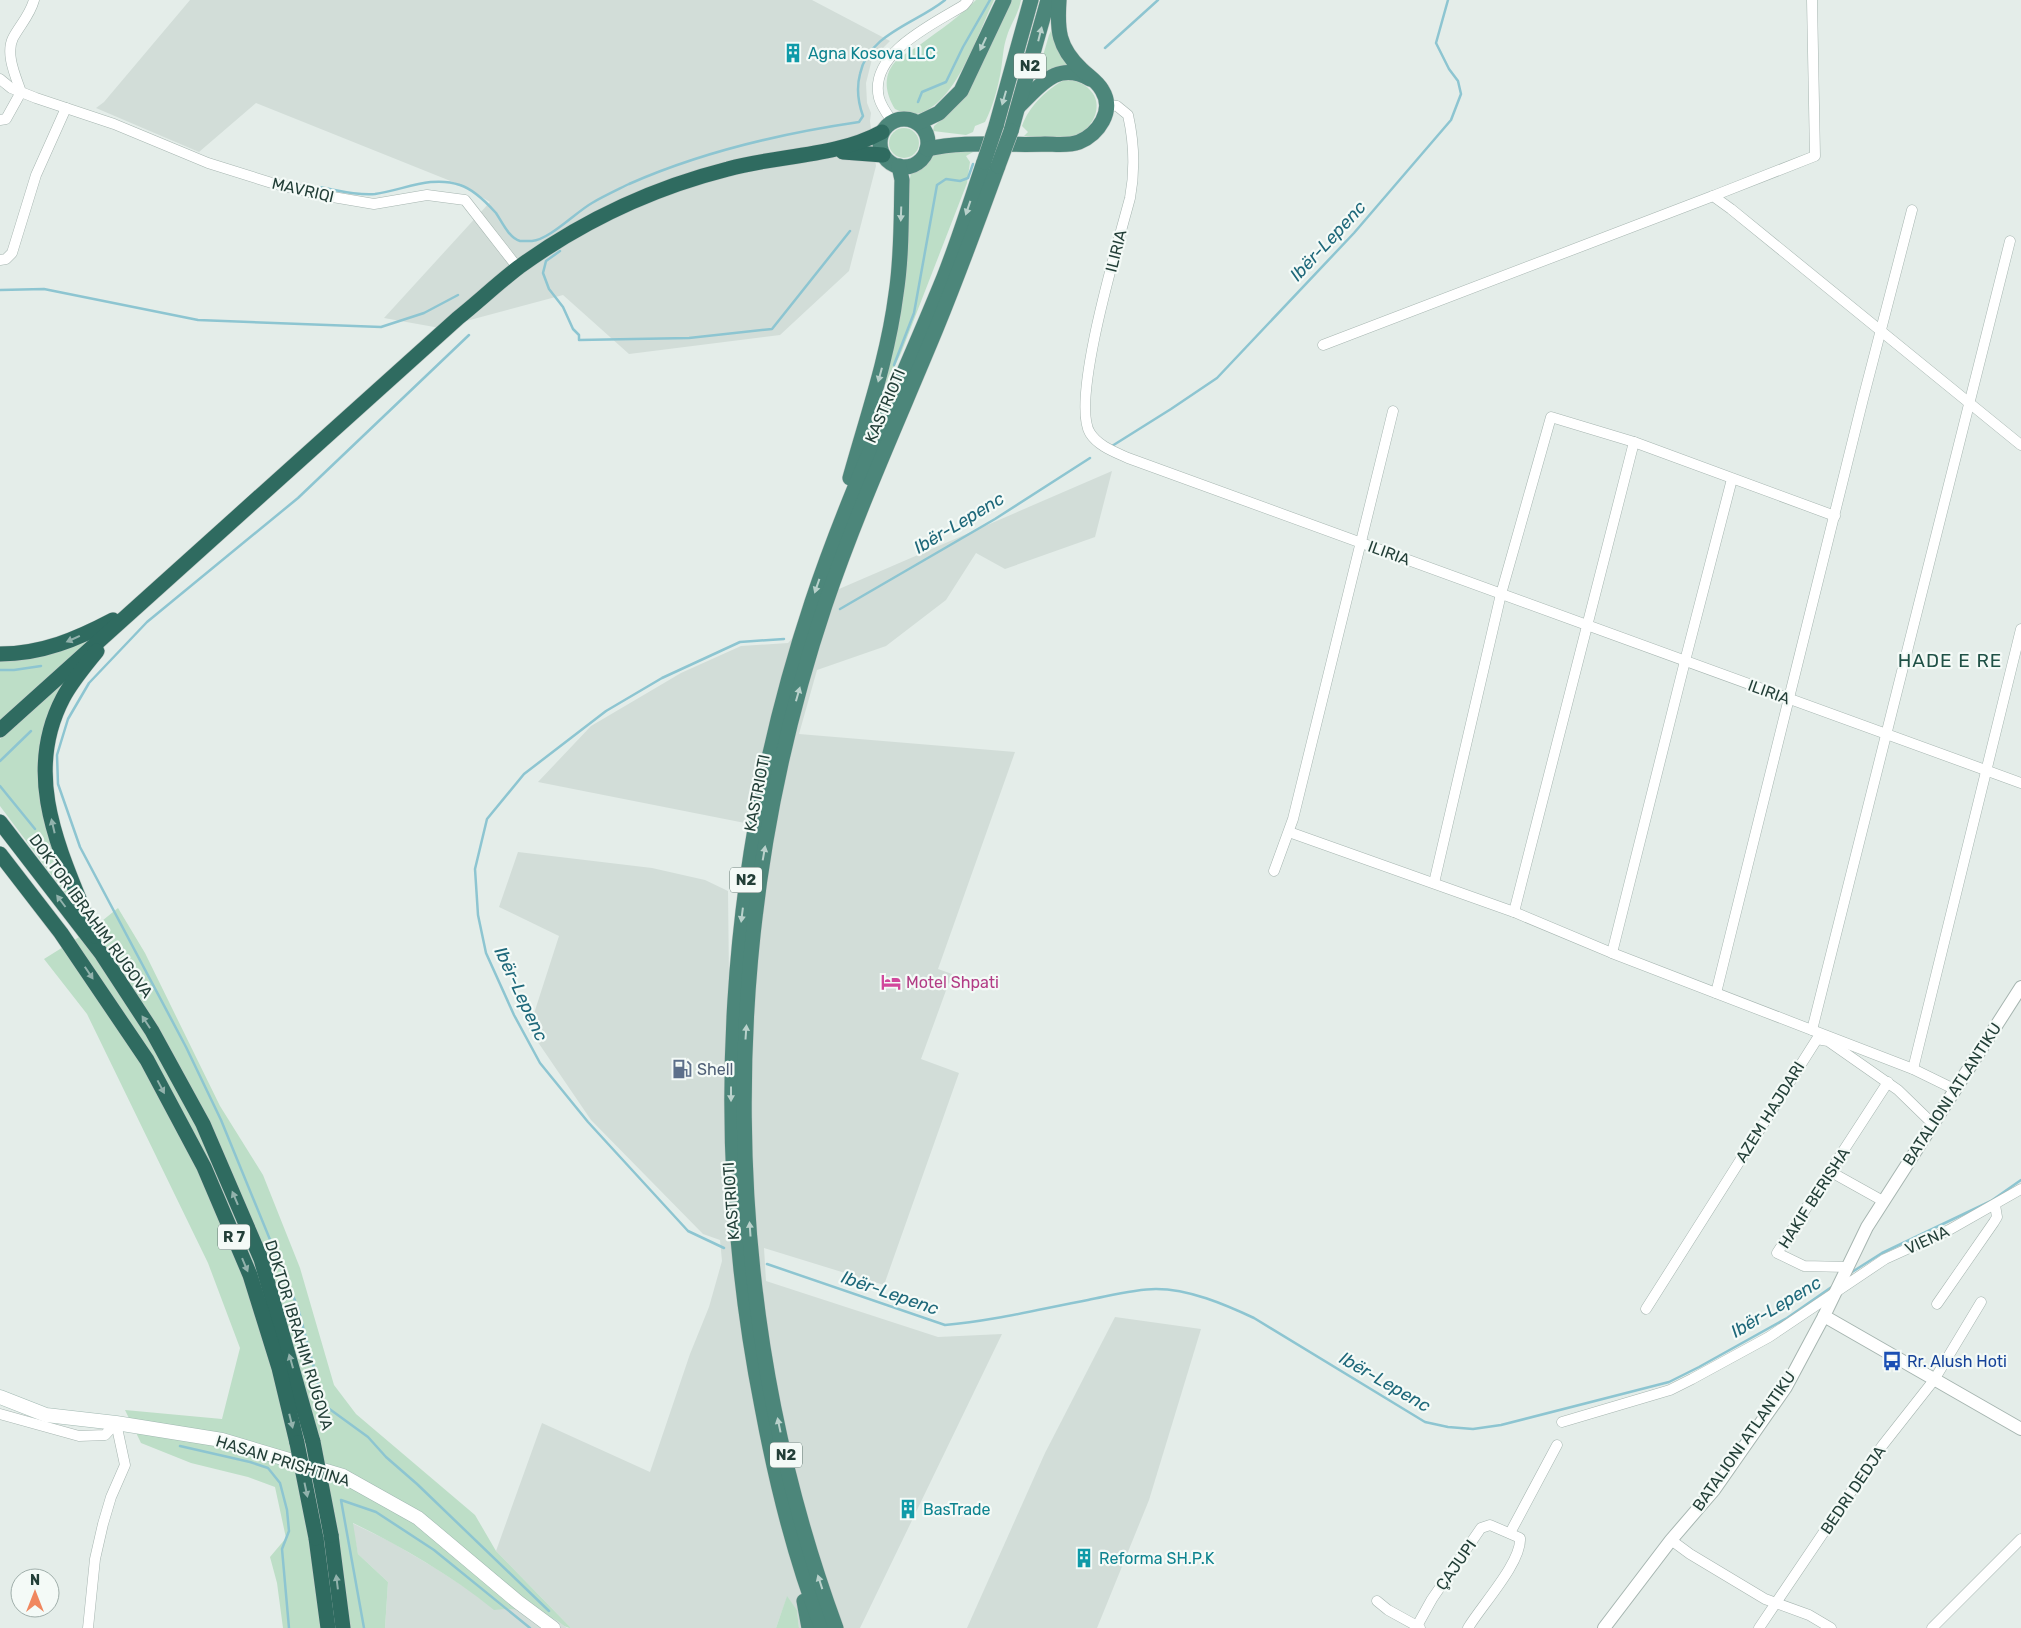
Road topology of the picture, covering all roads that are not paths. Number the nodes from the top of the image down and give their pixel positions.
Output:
1 (34, 0) edge
2 (968, 0) edge
3 (1004, 0) edge
4 (1031, 0) edge
5 (1048, 0) edge
6 (1059, 0) edge
7 (1812, 0) edge
8 (0, 79) edge
9 (1097, 83) junction
10 (21, 92) junction
11 (1106, 105) junction
12 (1018, 107) junction
13 (66, 108) junction
14 (0, 120) edge
15 (887, 126) junction
16 (922, 128) junction
17 (972, 144) junction
18 (927, 149) junction
19 (824, 151) junction
20 (883, 155) junction
21 (991, 164) junction
22 (899, 166) junction
23 (1713, 196) junction
24 (1912, 210) dead end
25 (2010, 241) dead end
26 (0, 260) edge
27 (518, 268) junction
28 (1881, 332) junction
29 (1323, 345) dead end
30 (1970, 402) junction
31 (1393, 411) dead end
32 (1634, 442) junction
33 (2021, 445) edge
34 (1732, 479) junction
35 (1835, 516) junction
36 (1361, 543) junction
37 (830, 552) junction
38 (1501, 594) junction
39 (132, 610) junction
40 (1586, 625) junction
41 (2021, 629) edge
42 (0, 654) edge
43 (1685, 661) junction
44 (1788, 700) junction
45 (0, 730) edge
46 (1888, 735) junction
47 (1986, 770) junction
48 (2021, 783) edge
49 (0, 822) edge
50 (1289, 832) junction
51 (0, 854) edge
52 (1274, 871) dead end
53 (1434, 883) junction
54 (1514, 912) junction
55 (1612, 953) junction
56 (101, 954) junction
57 (2021, 987) edge
58 (1716, 993) junction
59 (1812, 1030) junction
60 (1913, 1069) junction
61 (1888, 1082) junction
62 (1956, 1090) junction
63 (1933, 1124) junction
64 (1831, 1172) junction
65 (2021, 1189) edge
66 (1883, 1201) junction
67 (1995, 1205) junction
68 (1847, 1267) junction
69 (1836, 1290) junction
70 (1981, 1302) dead end
71 (1937, 1304) dead end
72 (1646, 1309) dead end
73 (1824, 1316) junction
74 (1934, 1380) junction
75 (0, 1398) edge
76 (0, 1414) edge
77 (1562, 1422) dead end
78 (116, 1423) junction
79 (2021, 1429) edge
80 (1557, 1445) dead end
81 (1519, 1518) junction
82 (1510, 1533) junction
83 (792, 1536) junction
84 (1520, 1538) junction
85 (2021, 1539) edge
86 (1671, 1540) junction
87 (1377, 1601) dead end
88 (1774, 1604) junction
89 (1419, 1627) edge
90 (88, 1628) edge
91 (328, 1628) edge
92 (343, 1628) edge
93 (553, 1628) edge
94 (809, 1628) edge
95 (822, 1628) edge
96 (836, 1628) edge
97 (1468, 1628) edge
98 (1604, 1628) edge
99 (1759, 1628) edge
100 (1831, 1628) edge
101 (1932, 1628) edge

1 - 10 street
2 - 15 street
3 -> 16 highway
4 -> 21 highway, KASTRIOTI / N2, bridge
12 -> 5 highway, KASTRIOTI / N2
6 - 9 highway
7 - 23 street
8 - 10 street, MAVRIQI
9 - 11 highway
9 - 12 highway
10 - 13 street, MAVRIQI
10 - 14 street
11 - 17 highway
11 - 36 street, ILIRIA
12 - 21 highway, KASTRIOTI / N2, bridge
13 - 26 street
13 - 27 street, MAVRIQI
15 - 16 highway
15 - 19 highway
15 - 20 highway
16 - 17 highway
16 - 18 highway
17 - 18 highway
18 - 22 highway
19 - 20 highway
19 - 27 highway
20 - 22 highway
21 -> 37 highway, KASTRIOTI / N2
96 -> 21 highway, KASTRIOTI / N2
22 -> 37 highway
23 - 28 street
23 - 29 street
24 - 28 street
25 - 30 street
27 - 39 highway
28 - 30 street
28 - 35 street
30 - 33 street
30 - 46 street
31 - 36 street
32 - 34 street
32 - 38 street
32 - 40 street
34 - 35 street
34 - 43 street
35 - 44 street
36 - 38 street, ILIRIA
36 - 50 street
37 -> 83 highway, KASTRIOTI / N2
38 - 40 street, ILIRIA
38 - 53 street
39 -> 42 highway
39 - 45 highway
56 -> 39 highway
40 - 43 street, ILIRIA
40 - 54 street
41 - 47 street
43 - 44 street, ILIRIA
43 - 55 street
44 - 46 street, ILIRIA
44 - 58 street
46 - 47 street, ILIRIA
46 - 59 street
47 - 48 street, ILIRIA
47 - 60 street
56 -> 49 highway, DOKTOR IBRAHIM RUGOVA / R 7
50 - 52 street
50 - 53 street
51 -> 91 highway, DOKTOR IBRAHIM RUGOVA / R 7, bridge
53 - 54 street
54 - 55 street
55 - 58 street
92 -> 56 highway, DOKTOR IBRAHIM RUGOVA / R 7, bridge
57 - 62 street, BATALIONI ATLANTIKU
58 - 59 street
59 - 60 street
60 - 62 street
61 - 63 street, AZEM HAJDARI
61 - 64 street, HAKIF BERISHA
61 - 72 street, AZEM HAJDARI
62 - 63 street, BATALIONI ATLANTIKU
63 - 66 street, BATALIONI ATLANTIKU
64 - 66 street
64 - 68 street, HAKIF BERISHA
65 - 67 street, VIENA
66 - 68 street, BATALIONI ATLANTIKU
67 - 69 street, VIENA
67 - 71 street
68 - 69 street, BATALIONI ATLANTIKU
69 - 73 street, BATALIONI ATLANTIKU
69 - 77 street
70 - 74 street, BEDRI DEDJA
73 - 74 street
73 - 86 street, BATALIONI ATLANTIKU
74 - 79 street
74 - 88 street, BEDRI DEDJA
75 - 78 main road, HASAN PRISHTINA
76 - 78 street
78 - 90 street
78 - 93 main road, HASAN PRISHTINA
80 - 81 street
81 - 82 street
81 - 84 street
82 - 84 street, ÇAJUPI
82 - 89 street, ÇAJUPI
83 - 94 highway
83 - 95 highway, KASTRIOTI / N2
84 - 97 street
85 - 101 street
86 - 88 street
86 - 98 street, BATALIONI ATLANTIKU
87 - 89 street
88 - 99 street, BEDRI DEDJA
88 - 100 street

